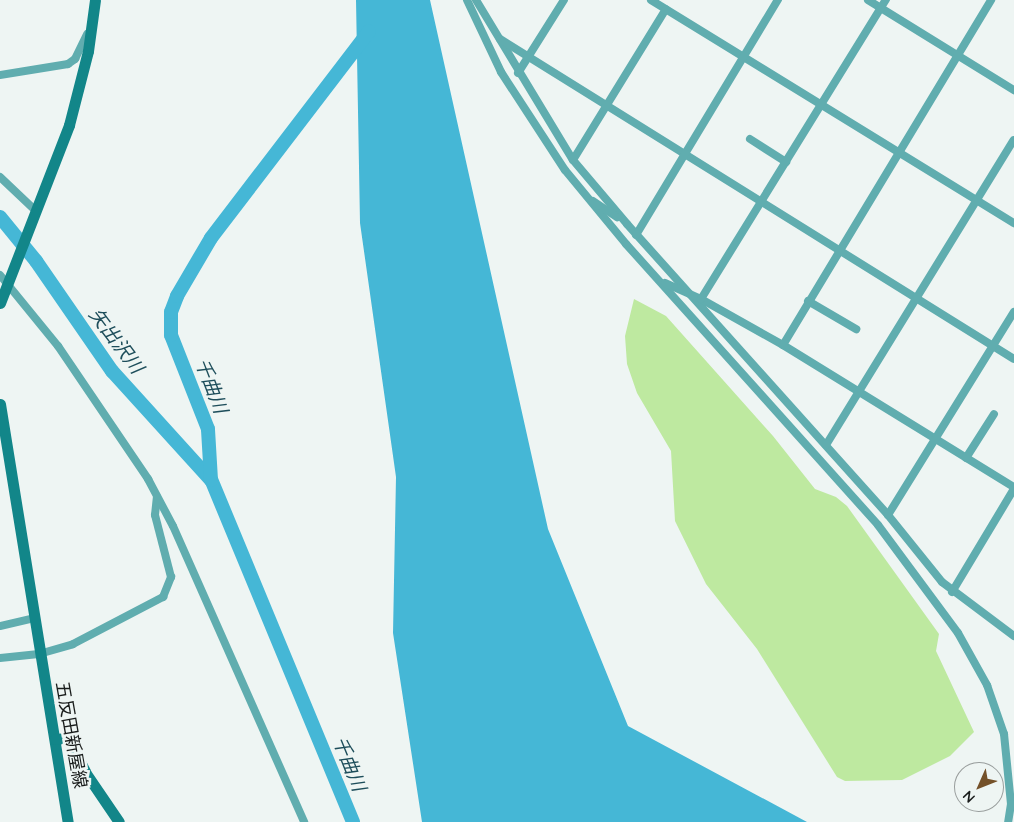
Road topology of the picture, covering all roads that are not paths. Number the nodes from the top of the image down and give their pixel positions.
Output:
1 (95, 0) edge
2 (467, 0) edge
3 (476, 0) edge
4 (564, 0) edge
5 (651, 0) edge
6 (778, 0) edge
7 (868, 0) edge
8 (886, 0) edge
9 (991, 0) edge
10 (881, 8) junction
11 (666, 9) junction
12 (92, 25) junction
13 (499, 38) junction
14 (958, 54) junction
15 (529, 56) junction
16 (744, 56) junction
17 (518, 73) junction
18 (0, 75) edge
19 (1014, 90) edge
20 (821, 104) junction
21 (606, 105) junction
22 (750, 139) dead end
23 (1014, 140) edge
24 (899, 152) junction
25 (685, 154) junction
26 (573, 160) junction
27 (786, 162) junction
28 (0, 177) edge
29 (587, 198) junction
30 (978, 200) junction
31 (761, 202) junction
32 (35, 214) junction
33 (1014, 223) edge
34 (627, 224) junction
35 (636, 235) junction
36 (840, 251) junction
37 (5, 278) edge
38 (661, 281) junction
39 (689, 294) junction
40 (915, 297) junction
41 (701, 299) junction
42 (808, 301) junction
43 (0, 303) edge
44 (1014, 312) edge
45 (856, 329) dead end
46 (783, 345) junction
47 (993, 346) junction
48 (1014, 359) edge
49 (857, 392) junction
50 (0, 404) edge
51 (994, 414) dead end
52 (934, 439) junction
53 (826, 445) junction
54 (966, 458) junction
55 (1014, 488) edge
56 (158, 497) junction
57 (888, 515) junction
58 (952, 592) junction
59 (34, 618) junction
60 (0, 626) edge
61 (1014, 636) edge
62 (39, 654) junction
63 (0, 658) edge
64 (55, 739) junction
65 (68, 822) edge
66 (119, 822) edge
67 (304, 822) edge
68 (1008, 822) edge

1 - 12 street
2 - 29 street
3 - 13 street
4 - 15 street
5 - 11 street
6 - 16 street
7 - 10 street
8 - 10 street
9 - 14 street
10 - 14 street
10 - 20 street
11 - 16 street
11 - 21 street
12 - 18 street
12 - 32 street
13 - 15 street
13 - 17 street
14 - 19 street
14 - 24 street
15 - 17 street
15 - 21 street
16 - 20 street
16 - 25 street
17 - 26 street
20 - 24 street
20 - 27 street
21 - 25 street
21 - 26 street
22 - 27 street
23 - 30 street
24 - 30 street
24 - 36 street
25 - 31 street
25 - 35 street
26 - 34 street
27 - 31 street
28 - 32 street
29 - 34 street
29 - 38 street
30 - 33 street
30 - 40 street
31 - 36 street
31 - 41 street
32 - 37 street
34 - 35 street
35 - 39 street
36 - 40 street
36 - 42 street
37 - 43 street
37 - 56 street
38 - 39 street
38 - 68 street
39 - 41 street
39 - 53 street
40 - 47 street
40 - 49 street
41 - 46 street
42 - 45 street
42 - 46 street
44 - 47 street
46 - 49 street
47 - 48 street
47 - 52 street
49 - 52 street
49 - 53 street
50 - 59 street, 五反田新屋線
51 - 54 street
52 - 54 street
52 - 57 street
53 - 57 street
54 - 55 street
55 - 58 street
56 - 62 street
56 - 67 street
57 - 58 street
58 - 61 street
59 - 60 street
59 - 62 street, 五反田新屋線
62 - 63 street
62 - 64 street, 五反田新屋線
64 - 65 street, 五反田新屋線
64 - 66 street

